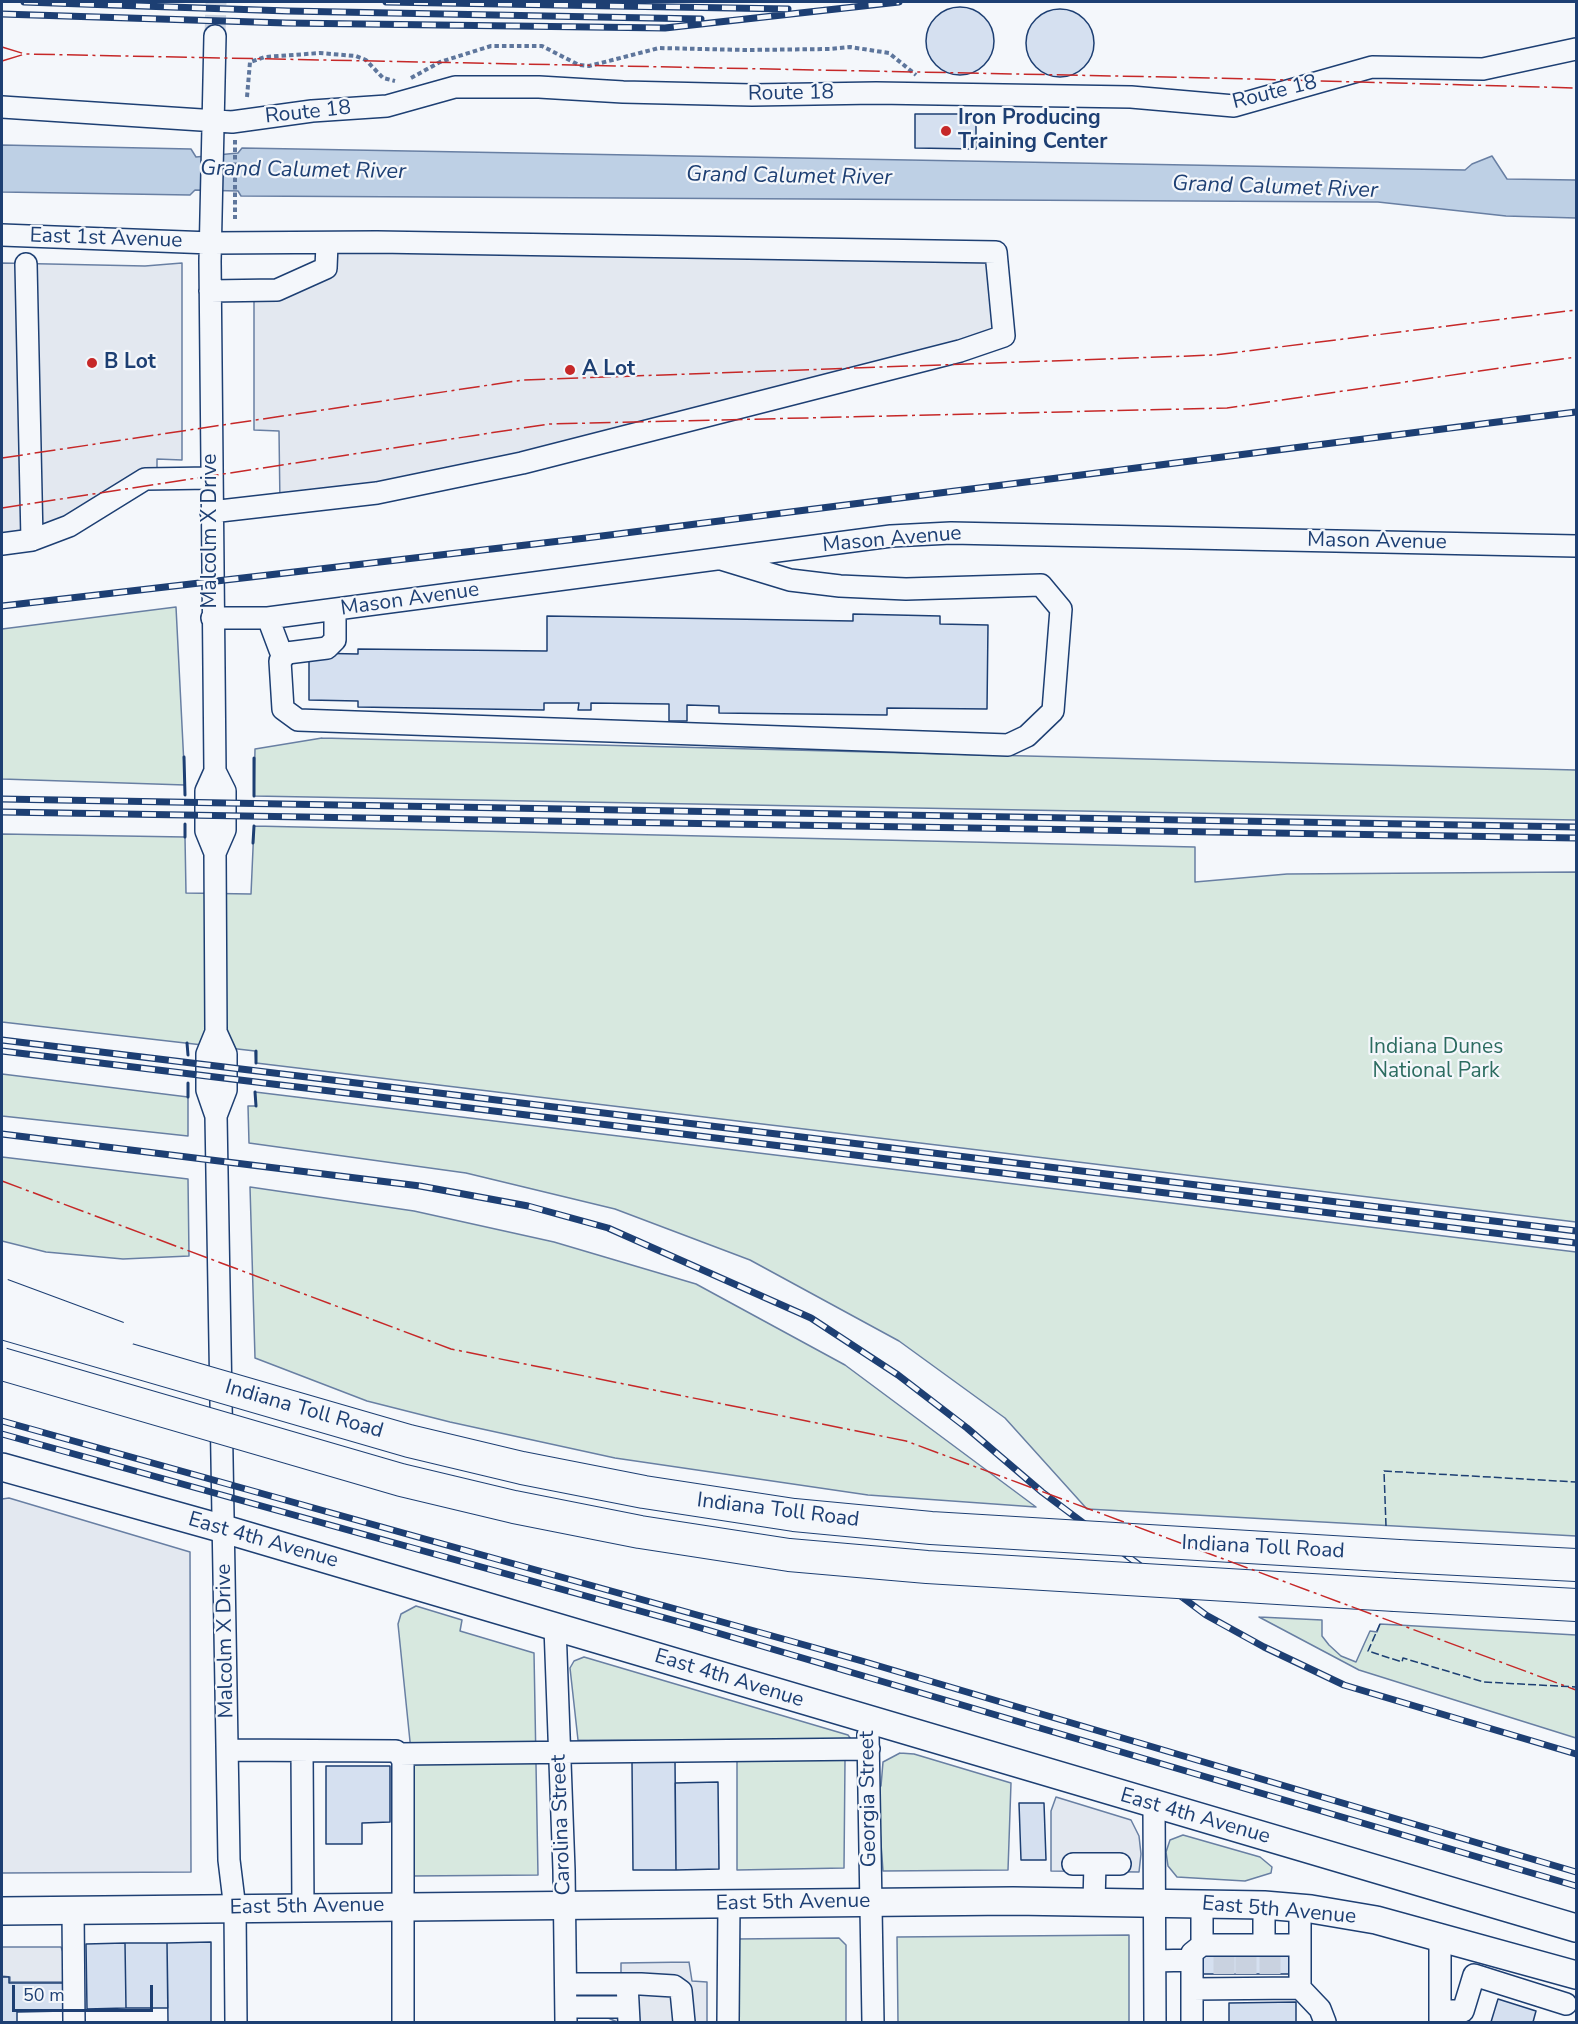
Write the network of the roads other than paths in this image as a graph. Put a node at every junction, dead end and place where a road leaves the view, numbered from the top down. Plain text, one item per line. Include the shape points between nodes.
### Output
1 (215, 36) tunnel mouth
2 (1576, 49) edge
3 (2, 107) edge
4 (213, 122) junction
5 (2, 235) edge
6 (211, 243) junction
7 (327, 244) junction
8 (26, 264) dead end
9 (210, 291) junction
10 (211, 478) junction
11 (211, 512) junction
12 (32, 540) junction
13 (2, 544) edge
14 (1576, 546) edge
15 (720, 559) junction
16 (334, 610) junction
17 (212, 618) junction
18 (268, 618) junction
19 (283, 658) junction
20 (2, 1295) edge
21 (2, 1323) edge
22 (2, 1364) edge
23 (2, 1387) edge
24 (263, 1399) junction
25 (265, 1442) junction
26 (2, 1467) edge
27 (224, 1529) junction
28 (1576, 1565) edge
29 (1576, 1605) edge
30 (555, 1627) junction
31 (868, 1720) junction
32 (869, 1749) junction
33 (228, 1750) junction
34 (302, 1750) junction
35 (559, 1752) junction
36 (399, 1754) junction
37 (1154, 1805) junction
38 (1072, 1864) dead end
39 (1095, 1864) junction
40 (1120, 1864) dead end
41 (870, 1902) junction
42 (1094, 1902) junction
43 (1155, 1903) junction
44 (565, 1904) junction
45 (729, 1904) junction
46 (1202, 1904) junction
47 (1263, 1905) junction
48 (402, 1906) junction
49 (303, 1908) junction
50 (1300, 1908) junction
51 (235, 1909) junction
52 (73, 1910) junction
53 (2, 1911) edge
54 (1576, 1928) edge
55 (1440, 1936) junction
56 (1300, 1945) junction
57 (1496, 1952) junction
58 (1197, 1953) junction
59 (1155, 1961) junction
60 (1259, 1963) junction
61 (1224, 1966) junction
62 (1546, 1966) junction
63 (1576, 1975) edge
64 (1488, 1980) junction
65 (566, 1984) junction
66 (627, 1984) junction
67 (1300, 1988) junction
68 (1192, 1989) junction
69 (1538, 1995) junction
70 (1566, 2004) dead end
71 (566, 2015) edge
72 (628, 2015) edge
73 (1440, 2017) edge
74 (74, 2022) edge
75 (236, 2022) edge
76 (403, 2022) edge
77 (684, 2022) edge
78 (728, 2022) edge
79 (873, 2022) edge
80 (1155, 2022) edge
81 (1192, 2022) edge
82 (1326, 2022) edge

1 - 4 street, Malcolm X Drive
2 - 4 street, Route 18 via 1483,69 1372,67 1234,106 1131,97 752,95 454,87 387,106
3 - 4 street, Route 18
4 - 6 street, Malcolm X Drive
5 - 6 street, East 1st Avenue
6 - 7 street, East 1st Avenue
6 - 9 street, Malcolm X Drive
7 - 9 street via 326,267 277,290
7 - 11 street, East 1st Avenue via 996,252 1004,336 960,351 522,463 382,492
8 - 12 street
9 - 10 street, Malcolm X Drive
10 - 11 street, Malcolm X Drive
10 - 12 street via 145,479 69,526
11 - 17 street, Malcolm X Drive
12 - 13 street
14 - 15 street, Mason Avenue via 951,533 891,536
15 - 16 street, Mason Avenue
15 - 19 street via 790,580 840,586 906,590 1041,585 1061,609 1053,711 1027,736 1008,745 298,720 283,709
16 - 18 street, Mason Avenue
16 - 19 street via 334,640 327,648 287,653
17 - 18 street, Mason Avenue
17 - 27 street, Malcolm X Drive via 215,771 225,790 225,830 215,853 216,1032 226,1054 226,1090 216,1116
18 - 19 street
20 - 24 highway, bridge via 96,1329
21 - 24 highway, Indiana Toll Road, bridge
22 - 25 highway, Indiana Toll Road, bridge
23 - 25 highway, bridge
24 - 28 highway, Indiana Toll Road, bridge via 522,1468 794,1515 931,1528
25 - 29 highway, Indiana Toll Road, bridge via 513,1507 789,1555 1058,1576
26 - 27 main road, East 4th Avenue
27 - 30 main road, East 4th Avenue
27 - 33 street, Malcolm X Drive
30 - 31 main road, East 4th Avenue
30 - 35 street, Carolina Street
31 - 32 street, Georgia Street
31 - 37 main road, East 4th Avenue
32 - 35 street
32 - 41 street, Georgia Street
33 - 34 street
33 - 51 street, Malcolm X Drive via 229,1860
34 - 36 street
34 - 49 street
35 - 36 street
35 - 44 street, Carolina Street
36 - 48 street via 403,1761
37 - 43 street
37 - 54 main road, East 4th Avenue
38 - 39 street
39 - 40 street
39 - 42 street
41 - 42 main road, East 5th Avenue
41 - 45 main road, East 5th Avenue
41 - 79 street, Georgia Street
42 - 43 main road, East 5th Avenue
43 - 46 main road, East 5th Avenue
43 - 59 street
44 - 45 main road, East 5th Avenue
44 - 48 main road, East 5th Avenue
44 - 65 street, Carolina Street
45 - 78 street
46 - 47 main road, East 5th Avenue
46 - 58 street
47 - 50 main road, East 5th Avenue
47 - 60 street
48 - 49 main road, East 5th Avenue
48 - 76 street
49 - 51 main road, East 5th Avenue
50 - 55 main road, East 5th Avenue via 1376,1920
50 - 56 street
51 - 52 main road, East 5th Avenue
51 - 75 street, Malcolm X Drive
52 - 53 main road, East 5th Avenue
52 - 74 street
55 - 57 main road, East 5th Avenue
55 - 73 street
56 - 60 street
56 - 67 street
57 - 62 main road, East 5th Avenue
57 - 64 street
58 - 59 street
58 - 61 street
58 - 68 street
59 - 80 street
60 - 61 street
60 - 61 street
60 - 67 street
61 - 68 street
62 - 63 main road, East 5th Avenue
62 - 69 street
64 - 69 street
64 - 73 street via 1474,1976 1463,2011
65 - 66 street
65 - 71 street, Carolina Street
66 - 72 street
66 - 77 street via 662,1984 681,1990
67 - 82 street via 1320,2009
68 - 81 street
69 - 70 street
71 - 72 street

